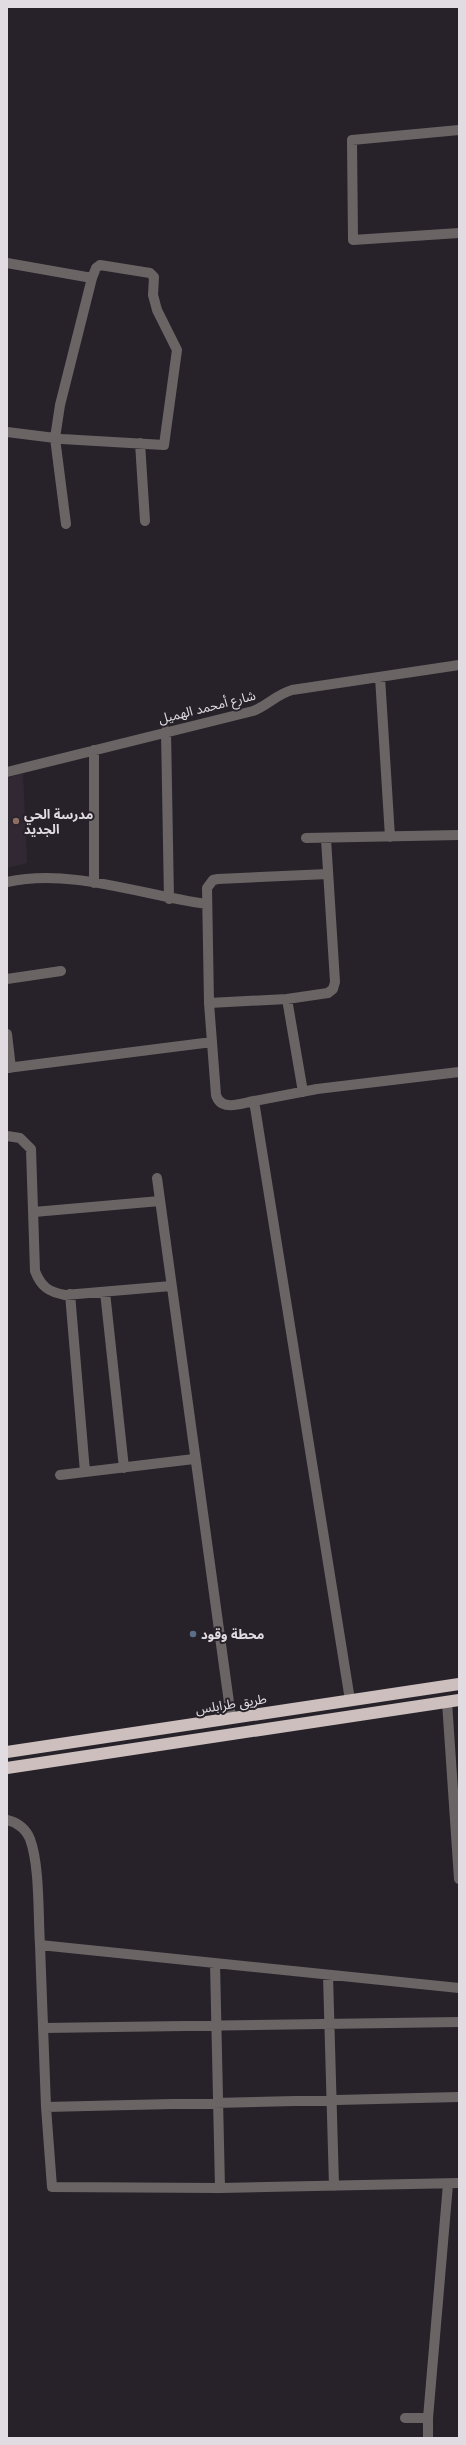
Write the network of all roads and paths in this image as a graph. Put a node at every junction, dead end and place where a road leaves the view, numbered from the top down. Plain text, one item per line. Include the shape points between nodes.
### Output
1 (459, 130) edge
2 (459, 233) edge
3 (7, 263) edge
4 (92, 278) junction
5 (7, 432) edge
6 (55, 438) junction
7 (140, 443) junction
8 (145, 521) dead end
9 (66, 524) dead end
10 (459, 665) edge
11 (380, 677) junction
12 (166, 731) junction
13 (94, 750) junction
14 (7, 772) edge
15 (459, 835) edge
16 (390, 837) junction
17 (306, 838) dead end
18 (326, 839) junction
19 (328, 874) junction
20 (7, 882) edge
21 (94, 883) junction
22 (169, 899) junction
23 (206, 904) junction
24 (62, 971) dead end
25 (7, 979) edge
26 (287, 999) junction
27 (209, 1003) junction
28 (7, 1034) edge
29 (212, 1042) junction
30 (9, 1068) edge
31 (459, 1072) edge
32 (303, 1092) junction
33 (254, 1100) junction
34 (7, 1136) edge
35 (157, 1178) dead end
36 (160, 1201) junction
37 (34, 1212) junction
38 (171, 1286) junction
39 (105, 1292) junction
40 (70, 1294) junction
41 (194, 1460) junction
42 (124, 1468) junction
43 (85, 1472) junction
44 (60, 1475) dead end
45 (459, 1684) edge
46 (350, 1700) junction
47 (459, 1700) edge
48 (447, 1702) junction
49 (231, 1717) junction
50 (7, 1752) edge
51 (7, 1768) edge
52 (7, 1820) edge
53 (459, 1879) edge
54 (40, 1945) junction
55 (215, 1963) junction
56 (328, 1975) junction
57 (459, 1988) edge
58 (459, 2022) edge
59 (330, 2024) junction
60 (217, 2025) junction
61 (43, 2028) junction
62 (459, 2098) edge
63 (332, 2100) junction
64 (218, 2103) junction
65 (46, 2107) junction
66 (459, 2183) edge
67 (448, 2184) junction
68 (334, 2186) junction
69 (220, 2188) junction
70 (405, 2418) dead end
71 (428, 2418) junction
72 (428, 2438) edge

1 - 2 street via 352,140 353,240
3 - 4 street
4 - 6 street via 60,405
4 - 7 street via 100,265 150,273 154,277 153,295 157,310 176,348 166,442 161,445
5 - 6 street
6 - 7 street
6 - 9 street
7 - 8 street
10 - 11 street, شارع أمحمد الهميل
11 - 12 street, شارع أمحمد الهميل via 283,692 253,711
11 - 16 street
12 - 13 street, شارع أمحمد الهميل
12 - 22 street
13 - 14 street, شارع أمحمد الهميل
13 - 21 street
15 - 16 street
16 - 18 street
17 - 18 street
18 - 19 street
19 - 23 street via 213,880 206,888
19 - 26 street via 335,985 328,993
20 - 21 street via 56,880
21 - 22 street
22 - 23 street
23 - 27 street
24 - 25 street
26 - 27 street
26 - 32 street
27 - 29 street
28 - 30 street
29 - 30 street
29 - 33 street via 217,1099 228,1106
31 - 32 street
32 - 33 street
33 - 46 street
34 - 37 street via 20,1138 31,1149
35 - 36 street
36 - 37 street
36 - 38 street
37 - 40 street via 35,1271 38,1280 44,1288 53,1293
38 - 39 street
38 - 41 street
39 - 40 street
39 - 42 street
40 - 43 street
41 - 42 street
41 - 49 street
42 - 43 street
43 - 44 street
45 - 46 highway, طريق طرابلس
46 - 49 highway, طريق طرابلس
47 - 48 highway
48 - 51 highway
48 - 53 street
49 - 50 highway, طريق طرابلس
52 - 54 street via 20,1826 31,1840 36,1870
54 - 55 street
54 - 61 street
55 - 56 street
55 - 60 street
56 - 57 street
56 - 59 street
58 - 59 street
59 - 60 street
59 - 63 street
60 - 61 street
60 - 64 street
61 - 65 street
62 - 63 street
63 - 64 street
63 - 68 street
64 - 65 street
64 - 69 street
65 - 69 street via 52,2188
66 - 67 street
67 - 68 street
67 - 71 street
68 - 69 street
70 - 71 street
71 - 72 street

